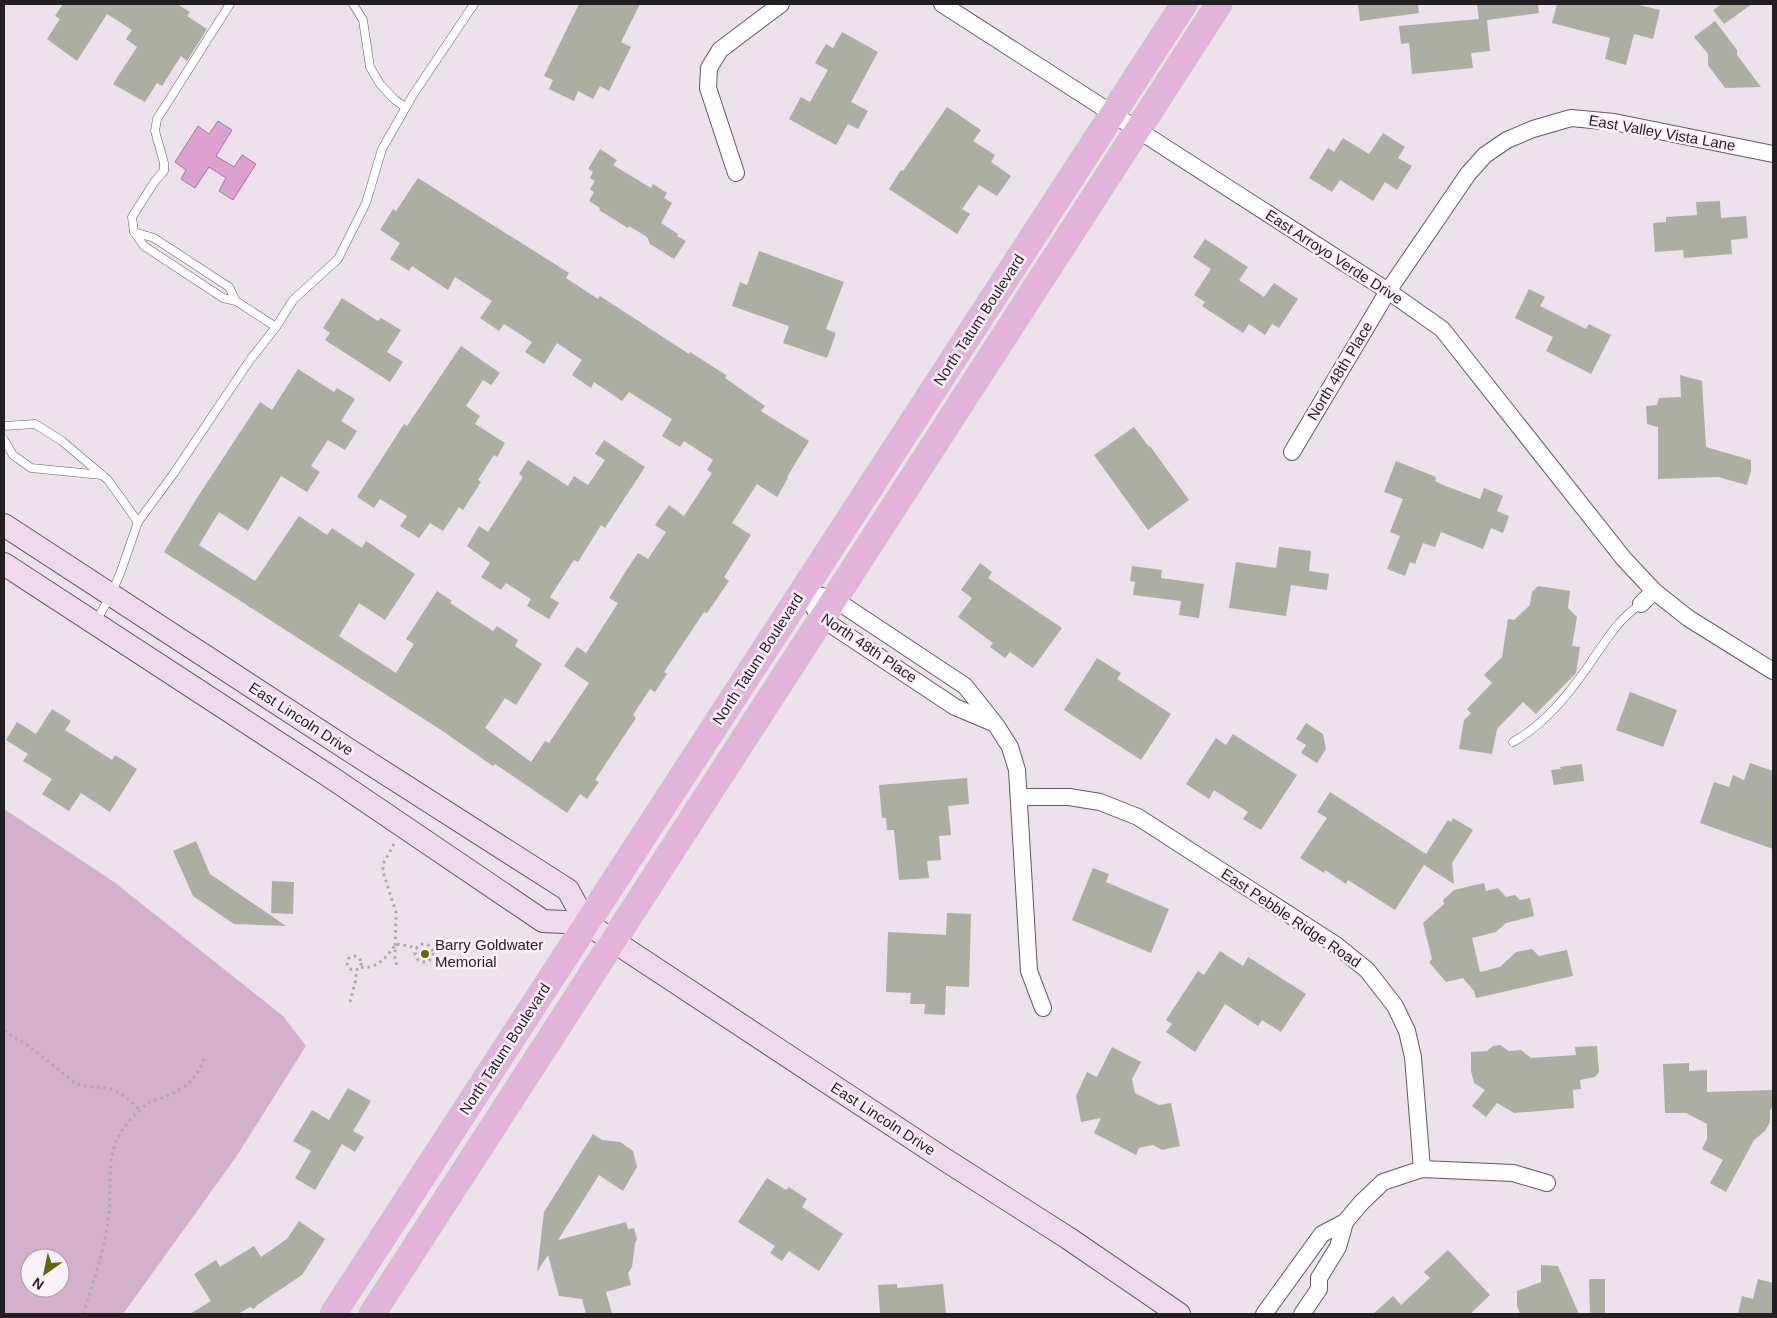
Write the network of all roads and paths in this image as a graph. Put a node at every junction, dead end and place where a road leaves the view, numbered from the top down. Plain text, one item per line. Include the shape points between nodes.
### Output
1 (230, 4) edge
2 (353, 4) edge
3 (474, 4) edge
4 (781, 4) edge
5 (942, 4) edge
6 (1184, 4) edge
7 (1219, 4) edge
8 (405, 107) junction
9 (1113, 114) junction
10 (1138, 130) junction
11 (1773, 154) edge
12 (736, 173) dead end
13 (134, 232) junction
14 (1388, 291) junction
15 (236, 301) junction
16 (276, 327) junction
17 (4, 426) edge
18 (4, 440) edge
19 (1292, 452) dead end
20 (102, 475) junction
21 (138, 522) junction
22 (4, 525) edge
23 (4, 564) edge
24 (802, 591) junction
25 (1654, 591) junction
26 (111, 595) junction
27 (1641, 604) joint
28 (827, 609) junction
29 (95, 623) junction
30 (1773, 671) edge
31 (996, 725) junction
32 (1513, 742) dead end
33 (1019, 797) junction
34 (405, 827) junction
35 (586, 923) junction
36 (612, 941) junction
37 (396, 944) junction
38 (417, 949) junction
39 (397, 966) dead end
40 (361, 967) junction
41 (356, 970) junction
42 (350, 1002) dead end
43 (1043, 1008) dead end
44 (4, 1031) edge
45 (205, 1055) dead end
46 (140, 1110) junction
47 (1422, 1169) junction
48 (1547, 1183) dead end
49 (1345, 1222) junction
50 (1300, 1264) junction
51 (1318, 1278) junction
52 (83, 1314) edge
53 (333, 1314) edge
54 (372, 1314) edge
55 (1180, 1314) edge
56 (1264, 1314) edge
57 (1302, 1314) edge

1 - 13 lane via 157,119 155,131 164,171 132,217
2 - 8 lane via 363,20 370,67 380,84
3 - 8 lane
4 - 12 street via 720,50 710,68 708,88
5 - 9 street, East Arroyo Verde Drive
6 - 9 main road, North Tatum Boulevard
7 - 10 main road, North Tatum Boulevard
8 - 16 lane via 382,149 366,203 338,259 293,300
9 - 10 street, East Arroyo Verde Drive
9 - 24 main road, North Tatum Boulevard
10 - 14 street, East Arroyo Verde Drive
10 - 28 main road, North Tatum Boulevard
11 - 14 street, East Valley Vista Lane via 1614,122 1571,118 1533,129 1507,140 1485,155 1468,174
13 - 15 lane via 144,246 223,298
13 - 15 lane via 154,238 229,287
14 - 19 street, North 48th Place
14 - 25 street, East Arroyo Verde Drive via 1442,329 1624,559
15 - 16 lane
16 - 21 lane
17 - 20 lane via 35,424 62,441
18 - 20 lane via 14,455 31,468
20 - 21 lane
21 - 26 lane
22 - 26 main road, East Lincoln Drive
23 - 29 main road
24 - 28 street, North 48th Place
24 - 35 main road, North Tatum Boulevard
25 - 27 street
25 - 30 street, East Arroyo Verde Drive via 1688,618
26 - 29 lane
26 - 35 main road, East Lincoln Drive via 568,890
27 - 32 lane via 1618,622 1554,710
28 - 31 street, North 48th Place via 955,707
28 - 31 street, North 48th Place via 965,686
28 - 36 main road, North Tatum Boulevard
29 - 34 main road
31 - 33 street, North 48th Place via 1010,747 1018,770
33 - 43 street, North 48th Place via 1029,971
33 - 47 street, East Pebble Ridge Road via 1069,797 1100,802 1138,817 1336,945 1367,970 1395,1006 1407,1031 1413,1057
34 - 35 main road via 543,921
34 - 37 path via 384,864 385,880 396,912
35 - 36 main road, East Lincoln Drive
35 - 53 main road, North Tatum Boulevard
36 - 54 main road, North Tatum Boulevard
36 - 55 main road, East Lincoln Drive
37 - 38 path
37 - 39 path
37 - 40 path via 377,965
38 - 38 path via 420,961 428,962 432,958 433,952 428,945
40 - 41 path
40 - 41 path via 360,958 352,956 347,964
41 - 42 path
44 - 46 path via 29,1046 75,1083 120,1093
45 - 46 path via 201,1068 179,1091
46 - 52 path via 120,1133 111,1152 109,1219
47 - 48 street via 1513,1173
47 - 49 street via 1383,1182
49 - 50 street via 1322,1234
49 - 51 street via 1338,1247
50 - 51 street
50 - 56 street
51 - 57 street via 1319,1289

